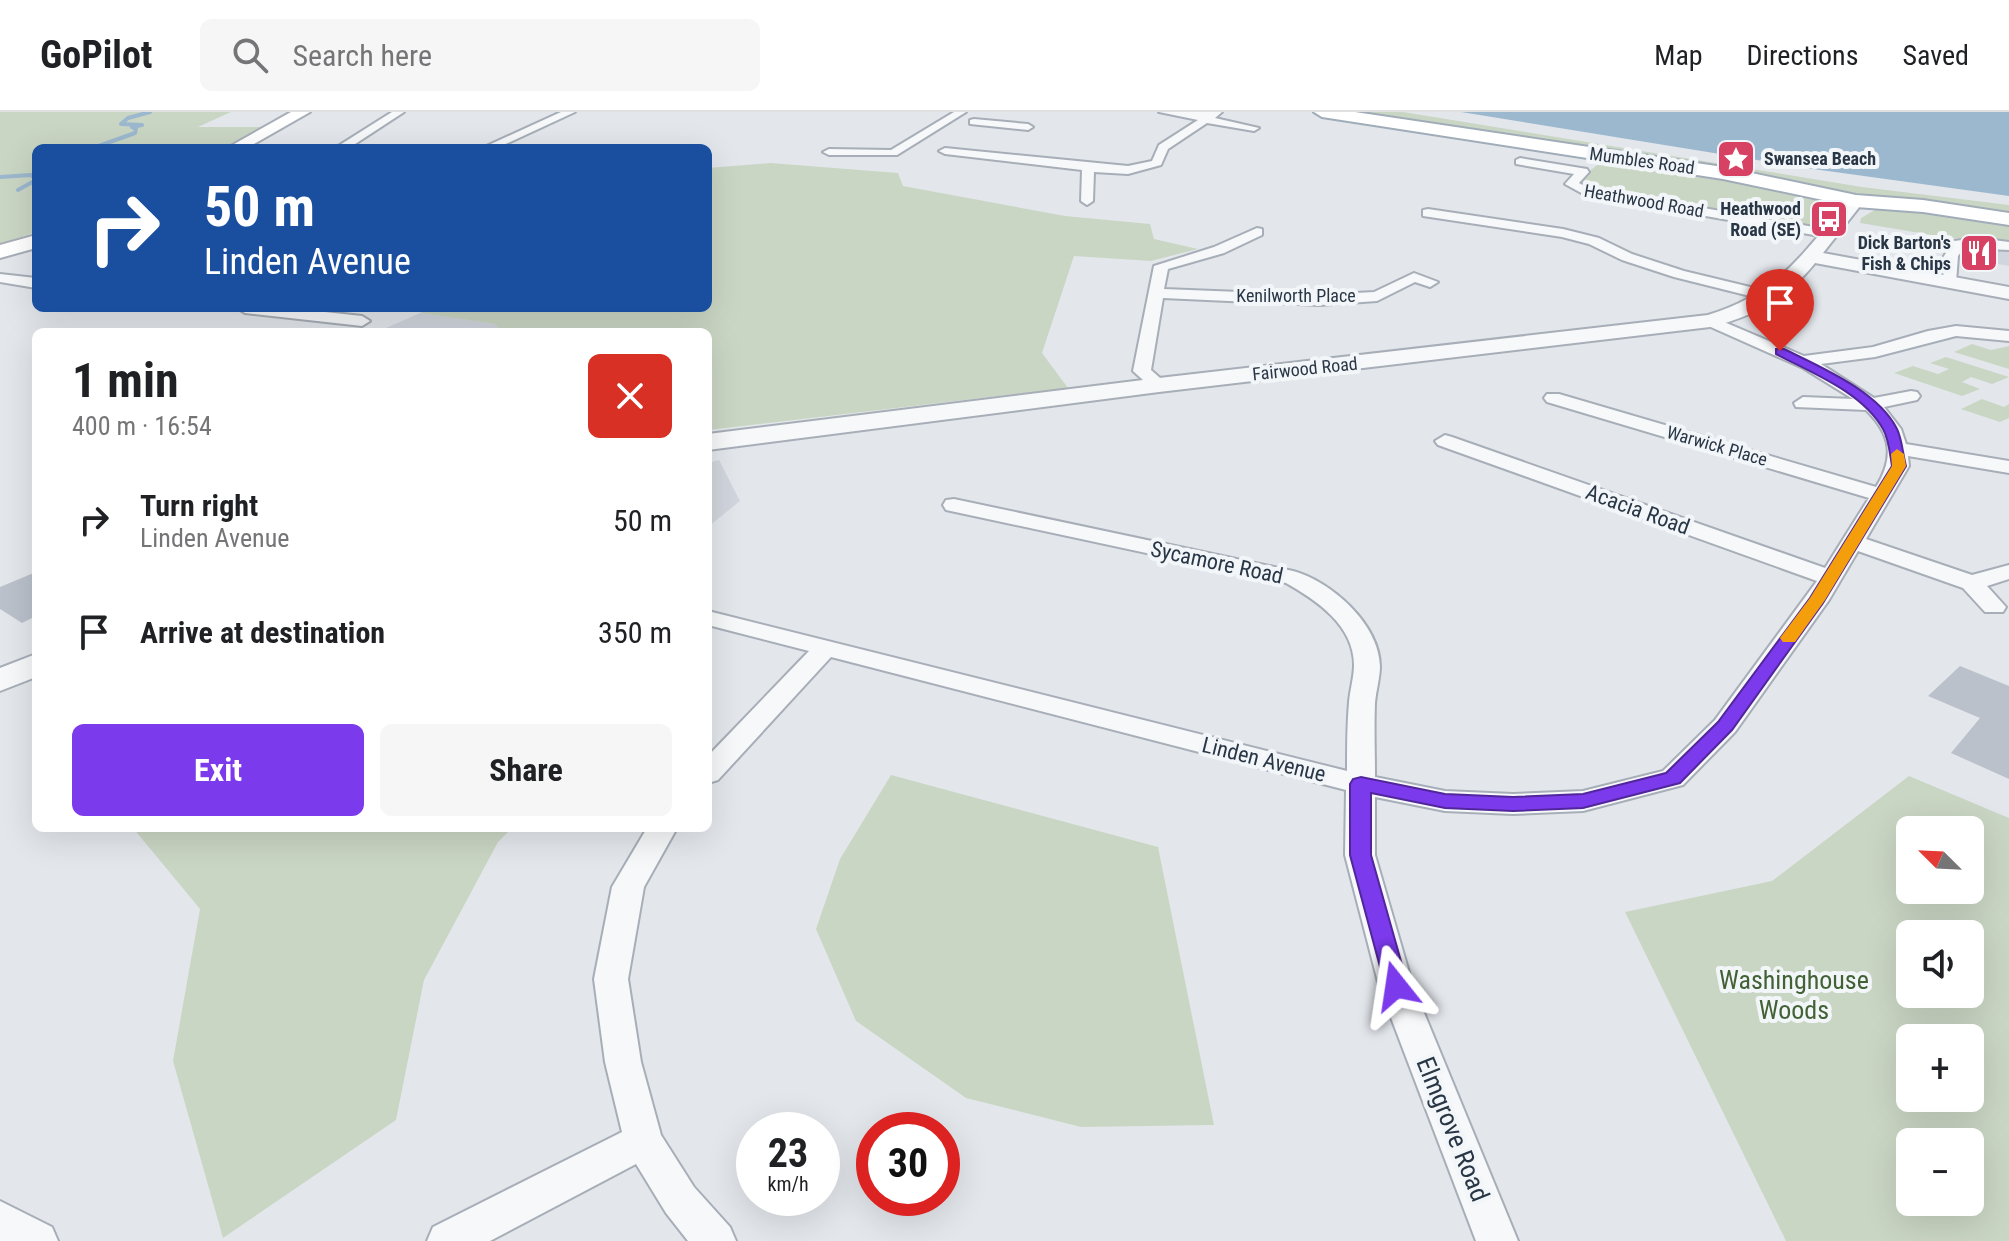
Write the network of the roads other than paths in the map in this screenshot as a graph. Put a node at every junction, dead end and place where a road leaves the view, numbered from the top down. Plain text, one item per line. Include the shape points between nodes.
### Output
1 (302, 112) edge
2 (399, 112) edge
3 (570, 112) edge
4 (961, 112) edge
5 (1025, 112) edge
6 (1164, 112) edge
7 (1322, 112) edge
8 (1210, 116) edge
9 (974, 122) dead end
10 (1008, 125) junction
11 (1028, 127) dead end
12 (1254, 128) dead end
13 (242, 144) edge
14 (347, 144) edge
15 (497, 144) edge
16 (945, 151) dead end
17 (829, 152) dead end
18 (994, 157) junction
19 (1520, 162) dead end
20 (1088, 168) junction
21 (974, 169) dead end
22 (1087, 201) dead end
23 (1856, 201) junction
24 (1428, 213) dead end
25 (2009, 219) edge
26 (1257, 232) dead end
27 (1831, 234) junction
28 (32, 242) edge
29 (2009, 246) edge
30 (0, 252) edge
31 (1809, 256) junction
32 (0, 278) edge
33 (32, 282) edge
34 (1430, 282) dead end
35 (1948, 282) junction
36 (1155, 293) junction
37 (2009, 293) edge
38 (1770, 296) junction
39 (281, 312) edge
40 (362, 321) dead end
41 (1710, 321) junction
42 (2009, 336) edge
43 (1803, 361) junction
44 (1159, 385) junction
45 (1911, 396) dead end
46 (1553, 398) dead end
47 (1803, 403) dead end
48 (1869, 405) junction
49 (712, 441) edge
50 (1445, 441) dead end
51 (1897, 448) junction
52 (2009, 467) edge
53 (1882, 495) junction
54 (954, 505) dead end
55 (1854, 542) junction
56 (2009, 572) edge
57 (1830, 578) junction
58 (1971, 583) junction
59 (1994, 607) dead end
60 (712, 619) edge
61 (826, 648) junction
62 (32, 666) edge
63 (0, 681) edge
64 (712, 769) edge
65 (1361, 784) junction
66 (660, 832) edge
67 (643, 1141) junction
68 (0, 1221) edge
69 (37, 1241) edge
70 (448, 1241) edge
71 (715, 1241) edge
72 (1497, 1241) edge

1 - 13 main road
2 - 14 street
3 - 15 street
4 - 17 street via 893,153
5 - 10 street
6 - 8 street
7 - 23 main road, Mumbles Road via 1723,173
8 - 12 street
8 - 20 street via 1163,147 1152,166
9 - 10 street
10 - 11 street
16 - 18 street
18 - 20 street
18 - 21 street
19 - 27 street, Heathwood Road via 1585,171 1572,181 1574,187
20 - 22 street
23 - 25 main road, Mumbles Road
23 - 27 street, Fairwood Road
24 - 38 street via 1563,233 1679,274
26 - 36 street via 1219,250 1161,266
27 - 31 street, Fairwood Road
28 - 30 main road
29 - 35 street via 1959,244 1951,256
31 - 35 street
31 - 38 street, Fairwood Road
32 - 33 street
34 - 36 street, Kenilworth Place via 1414,277 1377,296 1319,300
35 - 37 street
36 - 44 street via 1142,371
38 - 41 street, Fairwood Road via 1747,310
39 - 40 street
41 - 43 street
41 - 44 street, Fairwood Road
42 - 43 street via 1956,331 1875,352
43 - 48 street
44 - 49 street, Fairwood Road
45 - 48 street
46 - 53 street, Warwick Place
47 - 48 street
48 - 51 street via 1891,429
50 - 57 street, Acacia Road
51 - 52 street
51 - 53 street, Linden Avenue via 1899,466
53 - 55 street, Linden Avenue
54 - 65 street, Sycamore Road via 1273,573 1326,596 1352,625 1367,665
55 - 57 street, Linden Avenue
55 - 58 street
56 - 58 street
57 - 65 street, Linden Avenue via 1725,726 1673,778 1583,801 1513,804 1445,801
58 - 59 street
60 - 61 street, Linden Avenue
61 - 64 street
61 - 65 street, Linden Avenue
62 - 63 street
65 - 72 street, Elmgrove Road via 1360,855 1396,986
66 - 67 street via 628,887 611,979 623,1062
67 - 70 street
67 - 71 street via 680,1200
68 - 69 street

